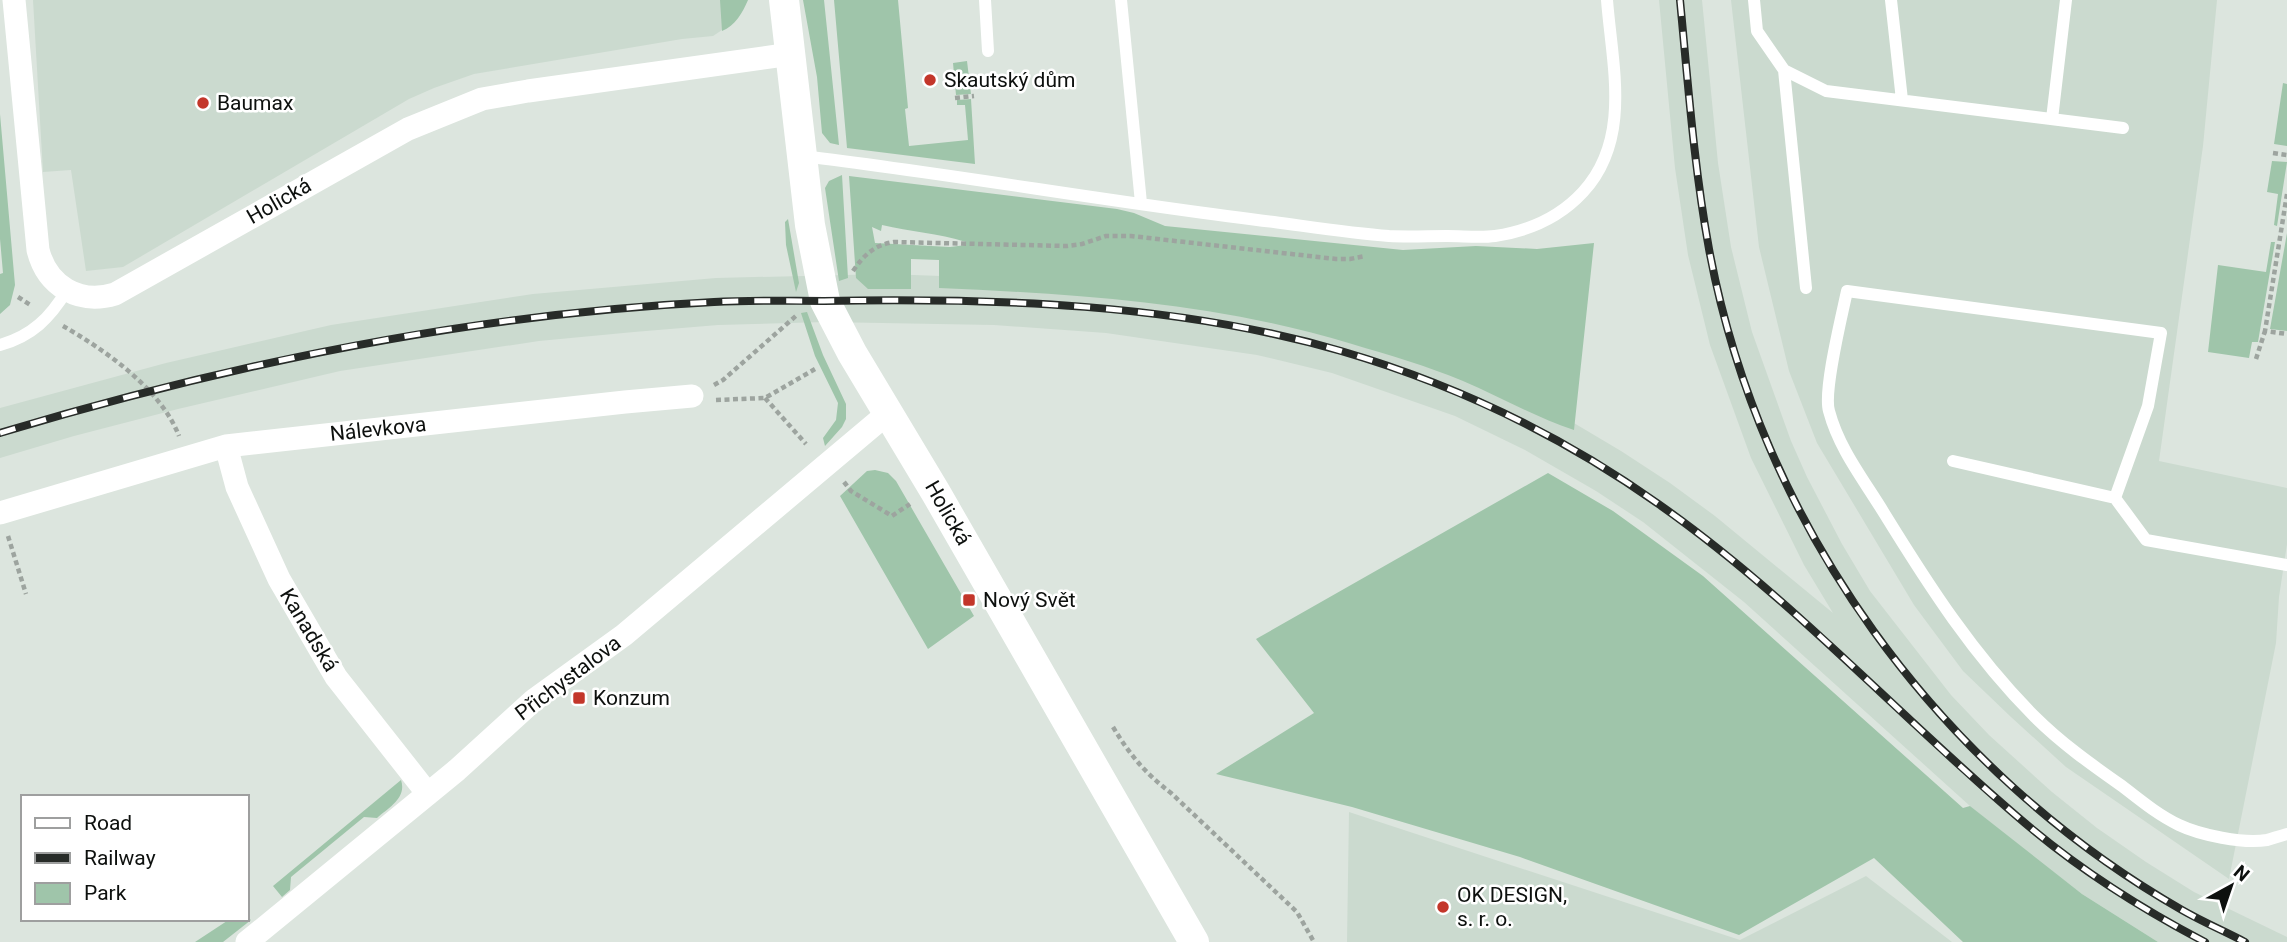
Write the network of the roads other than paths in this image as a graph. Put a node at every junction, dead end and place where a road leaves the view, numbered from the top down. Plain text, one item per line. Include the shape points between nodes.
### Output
1 (14, 0) edge
2 (784, 0) edge
3 (985, 0) edge
4 (1121, 0) edge
5 (1607, 0) edge
6 (1754, 0) edge
7 (1891, 0) edge
8 (2066, 0) edge
9 (988, 51) dead end
10 (791, 54) junction
11 (1784, 70) junction
12 (1902, 100) junction
13 (2052, 119) junction
14 (2123, 128) dead end
15 (803, 156) junction
16 (1141, 203) junction
17 (1806, 288) dead end
18 (67, 290) junction
19 (0, 345) edge
20 (692, 396) road end
21 (888, 413) junction
22 (226, 446) junction
23 (1953, 461) dead end
24 (2115, 498) junction
25 (2, 519) edge
26 (2287, 565) edge
27 (428, 794) junction
28 (2287, 834) edge
29 (247, 942) edge
30 (1194, 942) edge

1 - 18 street via 38,250 43,268
2 - 10 street, Holická
3 - 9 lane
4 - 16 lane
5 - 16 lane via 1616,105 1611,144 1583,192 1535,226 1493,236 1381,235
6 - 11 lane via 1757,31
7 - 12 lane
8 - 13 lane
10 - 15 street, Holická
10 - 18 street, Holická via 482,99 380,144 115,294 91,298
11 - 12 lane via 1826,91
11 - 17 lane
12 - 13 lane
13 - 14 lane
15 - 16 lane
15 - 21 street, Holická via 825,301
18 - 19 lane via 48,317 29,333
20 - 22 street, Nálevkova
21 - 27 street, Přichystalova via 624,635 534,701
21 - 30 street, Holická
22 - 25 street, Nálevkova
22 - 27 street, Kanadská via 237,487 285,590 336,677
23 - 24 lane
24 - 26 lane via 2146,540
24 - 28 lane via 2148,406 2161,333 1847,291 1828,408 1844,449 1918,568 1993,673 2066,744 2180,825 2252,841
27 - 29 street, Přichystalova

